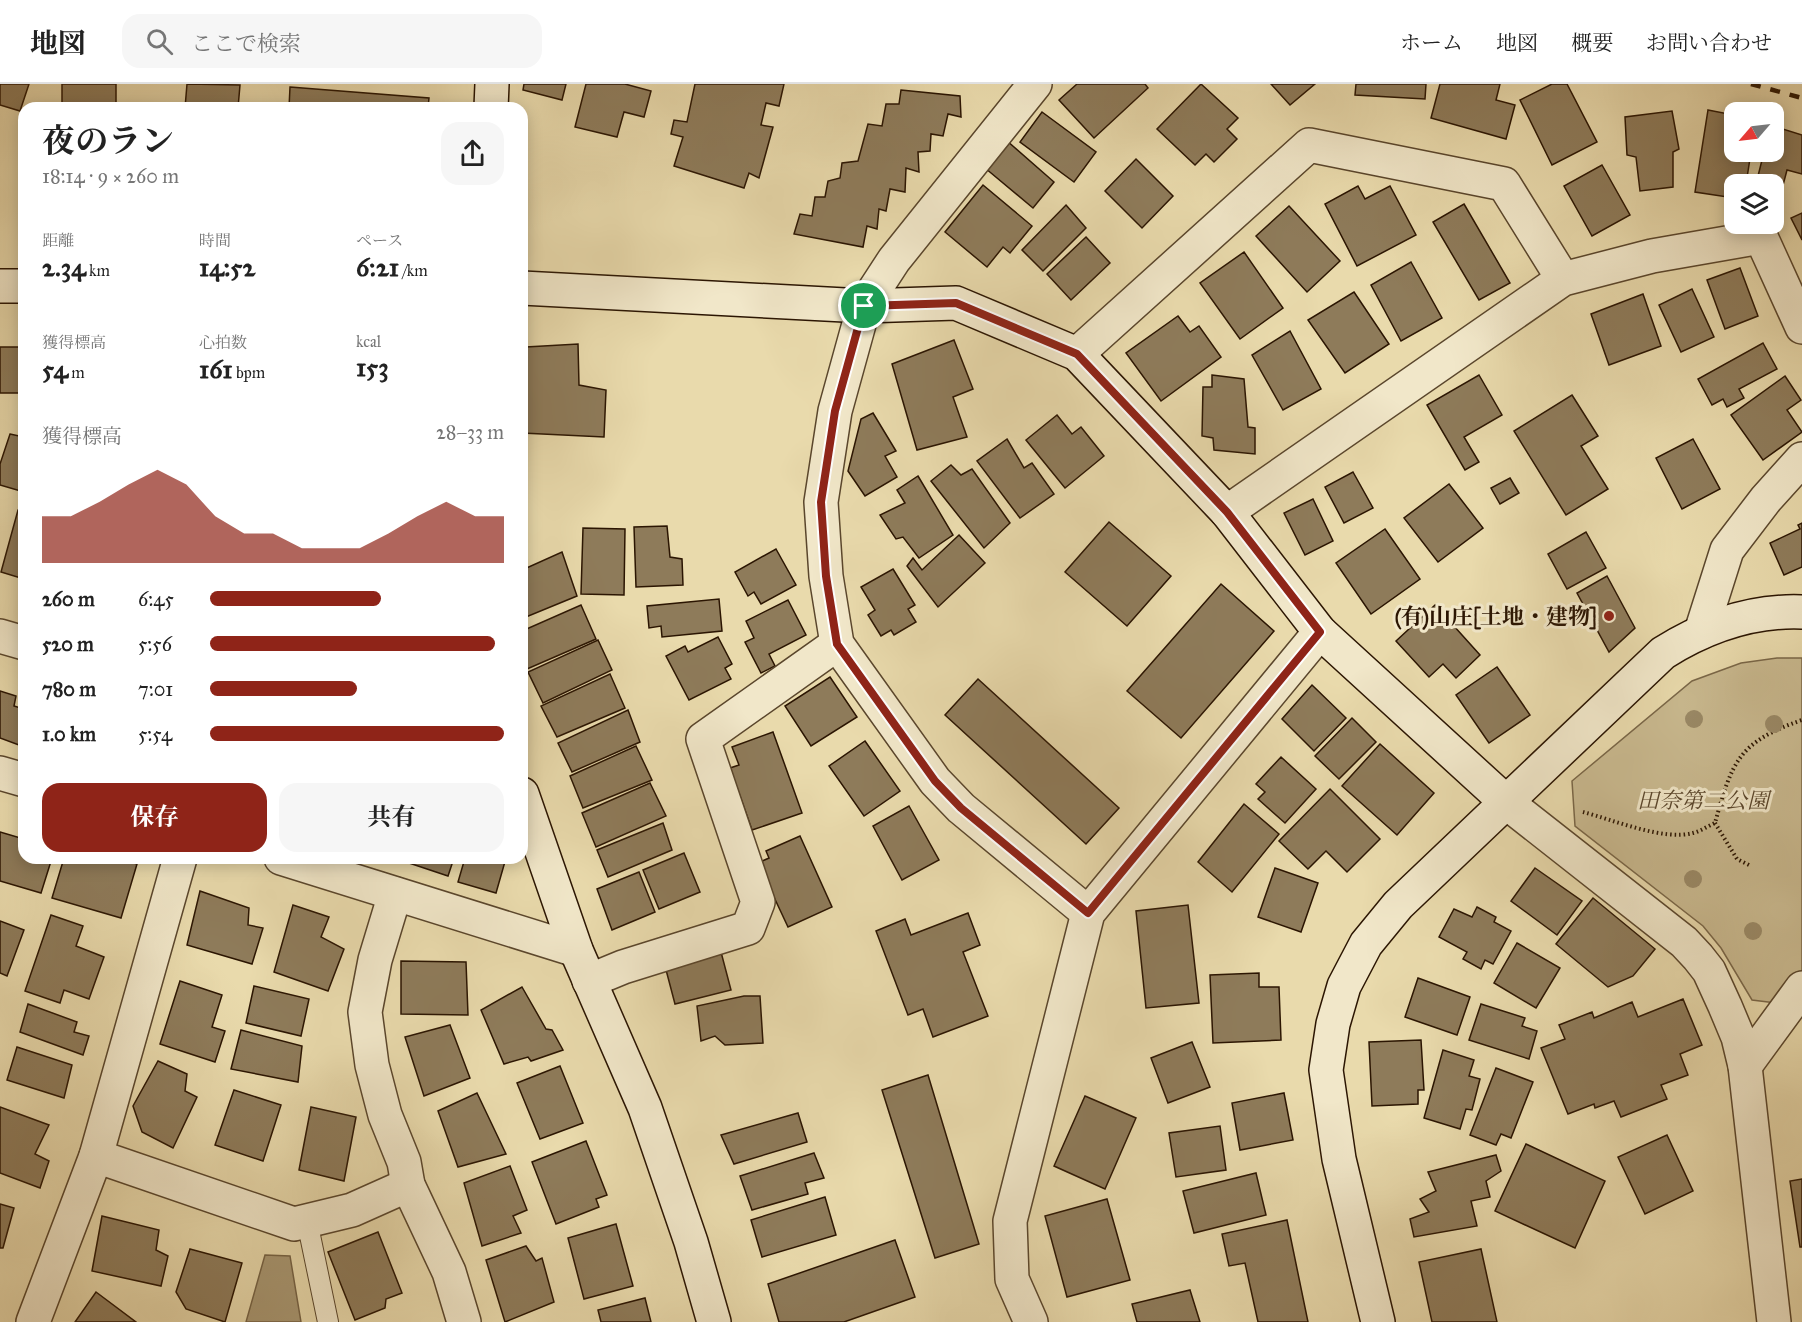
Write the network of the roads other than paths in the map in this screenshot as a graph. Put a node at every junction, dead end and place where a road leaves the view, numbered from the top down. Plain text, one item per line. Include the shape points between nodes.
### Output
1 (492, 84) edge
2 (1035, 84) edge
3 (491, 102) edge
4 (1563, 279) junction
5 (0, 286) edge
6 (18, 286) edge
7 (528, 288) edge
8 (864, 306) junction
9 (1802, 327) edge
10 (1077, 354) junction
11 (1802, 459) edge
12 (1227, 512) junction
13 (1802, 612) edge
14 (1320, 632) junction
15 (1701, 632) junction
16 (0, 636) edge
17 (18, 641) edge
18 (837, 644) junction
19 (0, 773) edge
20 (18, 778) edge
21 (1506, 802) junction
22 (528, 811) edge
23 (178, 864) edge
24 (299, 864) edge
25 (394, 894) junction
26 (1088, 913) junction
27 (576, 950) junction
28 (589, 981) junction
29 (1802, 988) edge
30 (1745, 1066) junction
31 (96, 1156) junction
32 (408, 1185) junction
33 (307, 1221) junction
34 (33, 1322) edge
35 (328, 1322) edge
36 (464, 1322) edge
37 (714, 1322) edge
38 (1032, 1322) edge
39 (1378, 1322) edge
40 (1774, 1322) edge

1 - 3 street
2 - 8 street via 894,260
4 - 9 street via 1652,256 1761,237
4 - 10 street via 1504,184 1309,145
4 - 12 street
5 - 6 street
7 - 8 street
8 - 10 street via 956,303
8 - 18 street via 835,411 821,502 826,576
10 - 12 street
11 - 15 street via 1727,550
12 - 14 street
13 - 15 street via 1742,616
14 - 21 street
14 - 26 street
15 - 21 street via 1650,664
16 - 17 street
18 - 26 street via 935,781 961,808
18 - 28 street via 703,740 758,902 748,928
19 - 20 street
21 - 30 street via 1698,957 1709,970 1738,1037
21 - 39 street via 1398,905 1366,944 1344,986 1333,1024 1326,1070 1339,1159
22 - 27 street
23 - 31 street
24 - 25 street
25 - 27 street
25 - 32 street via 365,1012 372,1065
26 - 38 street via 1010,1221 1011,1279
27 - 28 street
28 - 37 street via 645,1108
29 - 30 street
30 - 40 street
31 - 33 street via 294,1224
31 - 34 street
32 - 33 street via 352,1210
32 - 36 street via 449,1272
33 - 35 lane

